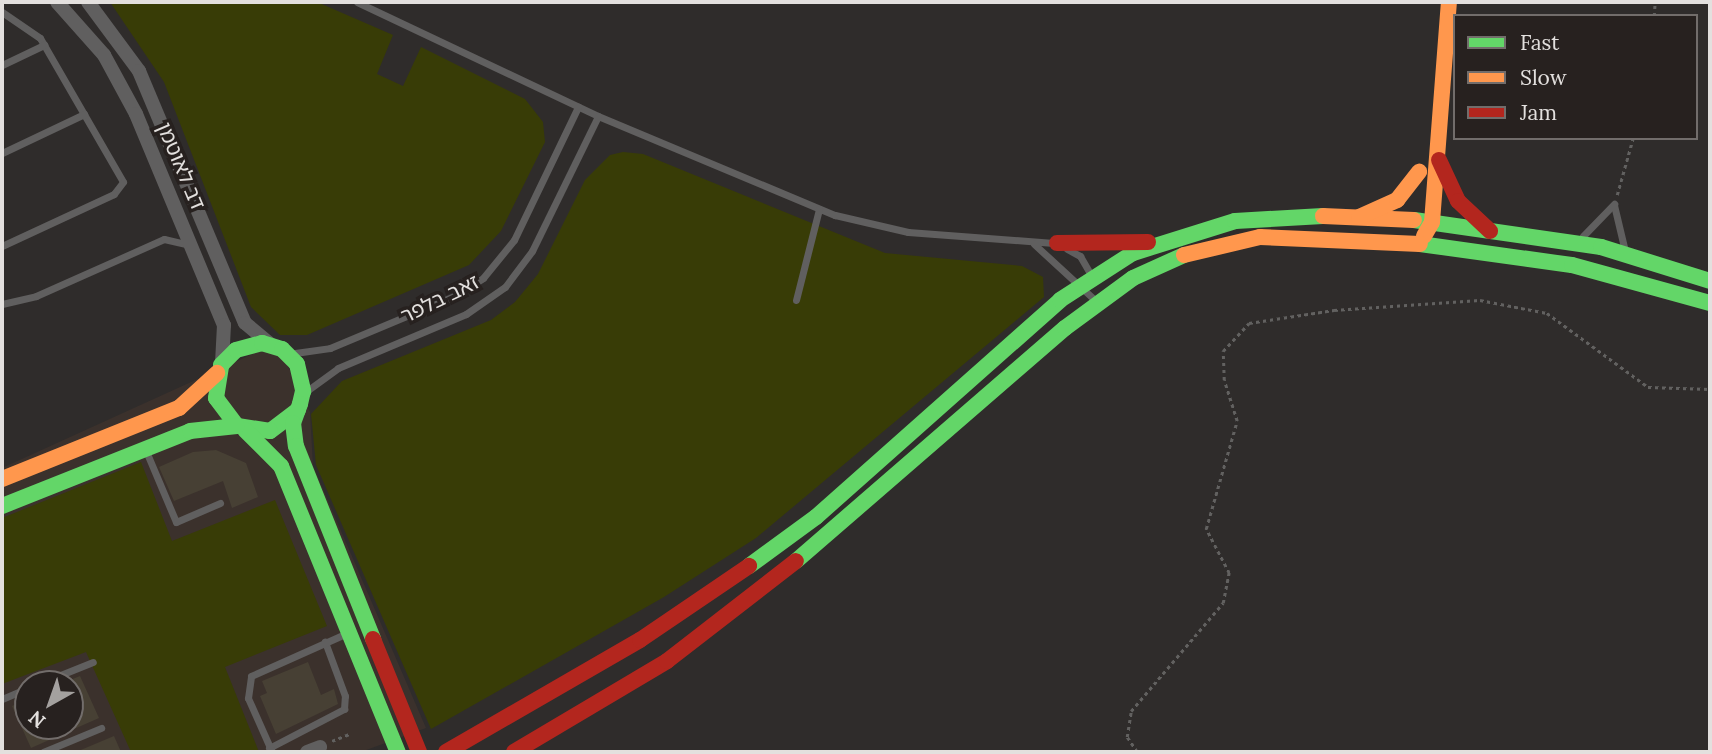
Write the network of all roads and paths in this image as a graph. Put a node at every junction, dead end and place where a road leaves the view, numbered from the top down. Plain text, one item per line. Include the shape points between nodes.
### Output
1 (57, 2) edge
2 (89, 2) edge
3 (357, 2) edge
4 (1442, 2) edge
5 (1449, 2) edge
6 (2, 12) edge
7 (44, 45) junction
8 (2, 65) edge
9 (578, 107) junction
10 (84, 114) junction
11 (598, 116) junction
12 (1632, 140) edge
13 (2, 153) edge
14 (1438, 157) junction
15 (1419, 172) junction
16 (1614, 204) junction
17 (820, 209) junction
18 (1359, 217) junction
19 (1414, 220) junction
20 (1432, 222) junction
21 (1490, 230) junction
22 (1157, 242) junction
23 (1034, 243) junction
24 (1057, 243) junction
25 (1575, 243) junction
26 (1420, 244) junction
27 (2, 246) edge
28 (191, 246) junction
29 (1627, 255) junction
30 (1710, 281) edge
31 (1086, 282) junction
32 (796, 300) dead end
33 (1098, 302) junction
34 (1710, 303) edge
35 (2, 304) edge
36 (279, 348) junction
37 (220, 368) junction
38 (1710, 389) edge
39 (299, 407) junction
40 (240, 427) junction
41 (145, 449) junction
42 (2, 479) edge
43 (220, 503) dead end
44 (2, 506) edge
45 (349, 632) junction
46 (325, 642) junction
47 (93, 662) dead end
48 (73, 670) edge
49 (101, 728) dead end
50 (410, 729) junction
51 (349, 734) dead end
52 (391, 735) junction
53 (454, 748) edge
54 (271, 750) edge
55 (313, 750) edge
56 (43, 752) edge
57 (390, 752) edge
58 (398, 752) edge
59 (419, 752) edge
60 (514, 752) edge
61 (1137, 752) edge

1 - 28 street, דב לאוטמן via 85,31 121,83
2 - 36 street, דב לאוטמן via 144,81 245,323
3 - 9 lane
4 - 15 main road
5 - 14 main road
6 - 7 lane
7 - 8 lane
7 - 10 lane
9 - 11 lane
9 - 36 lane, זאב בלפר via 514,240 483,278 457,295 325,350 300,354
10 - 13 lane
10 - 27 lane via 123,182 114,194
11 - 17 lane
11 - 39 lane, זאב בלפר via 532,251 505,287 466,314 327,374
12 - 16 path
14 - 20 main road
14 - 21 main road via 1458,201
15 - 18 main road via 1397,200
15 - 19 main road
16 - 25 lane
16 - 29 lane
17 - 23 lane via 908,232
17 - 32 lane
18 - 19 main road
18 - 22 main road via 1235,220
19 - 20 main road
19 - 26 main road
20 - 21 main road
20 - 26 main road
21 - 25 main road
22 - 24 main road
22 - 31 main road
23 - 24 lane
23 - 31 lane
24 - 31 lane via 1080,256
25 - 29 main road
26 - 33 main road via 1314,235 1221,242 1172,258
26 - 34 main road via 1573,265
28 - 35 lane via 164,239 36,296
28 - 37 street, דב לאוטמן via 225,330
29 - 30 main road
31 - 33 lane
31 - 33 lane
31 - 53 main road via 816,517 640,640
33 - 60 main road via 750,600 667,660
36 - 37 main road via 242,347
36 - 39 main road via 300,371
37 - 40 main road via 218,405
37 - 42 main road via 179,408
38 - 61 path via 1648,387 1547,313 1480,300 1334,310 1249,323 1223,351 1224,380 1237,421 1206,529 1229,573 1223,603 1131,710 1127,737
39 - 40 main road via 270,431
39 - 50 main road via 293,428 299,456
40 - 41 main road via 204,427
40 - 45 main road via 279,462
41 - 43 lane via 176,523
41 - 44 main road
45 - 46 lane
45 - 52 main road
46 - 54 lane via 345,696 344,709
46 - 54 lane via 256,671 248,681 248,698
47 - 48 lane
49 - 56 lane
50 - 53 main road via 437,745
50 - 59 main road
51 - 55 path
52 - 57 main road
52 - 58 main road

